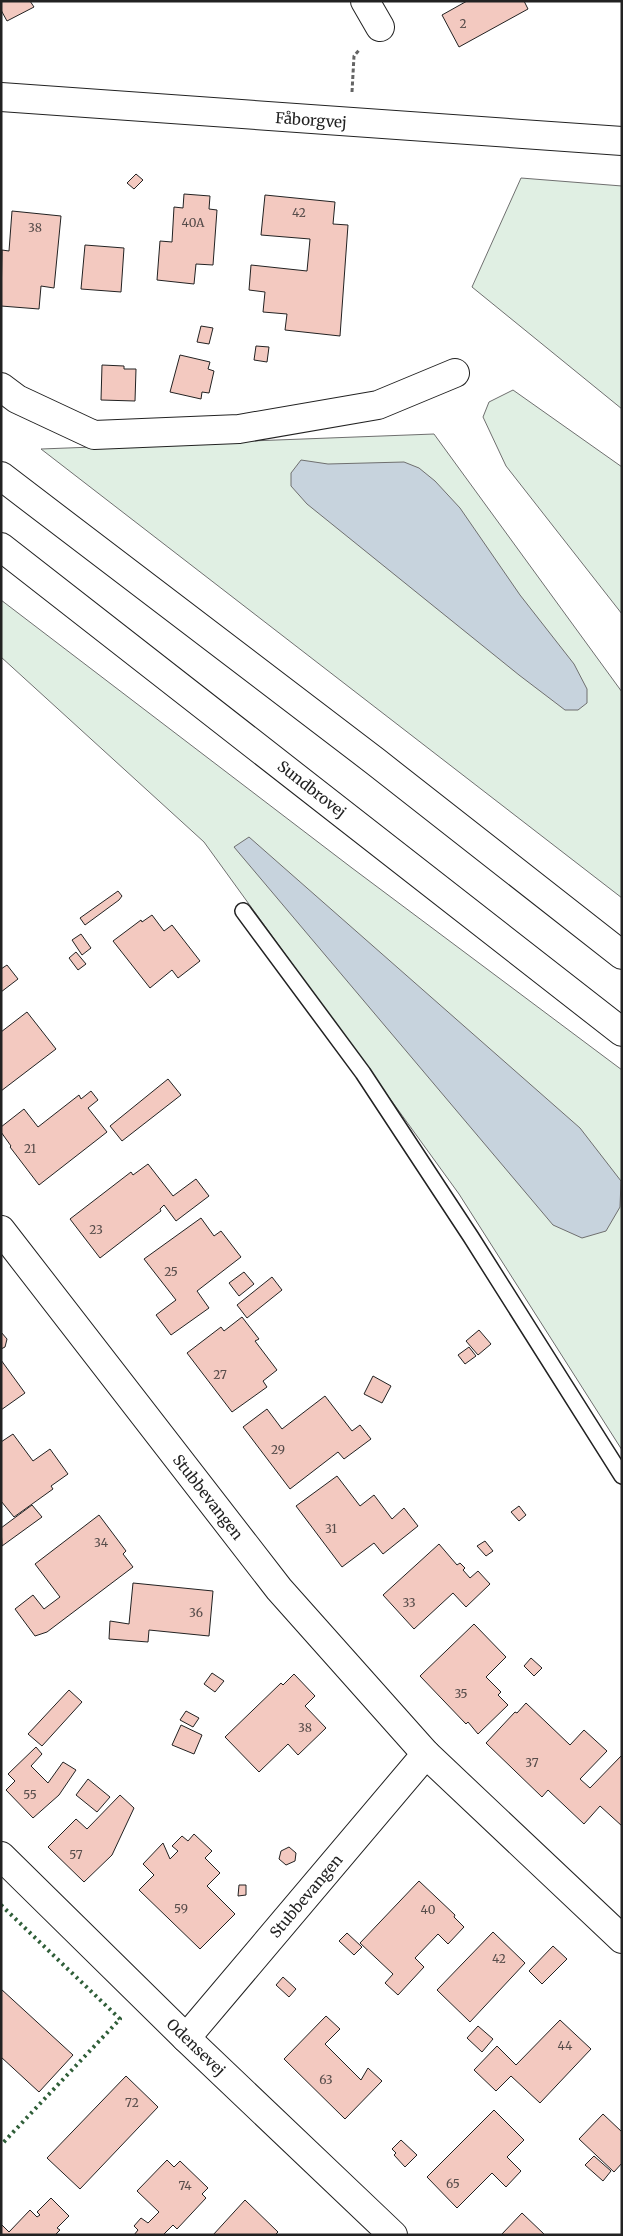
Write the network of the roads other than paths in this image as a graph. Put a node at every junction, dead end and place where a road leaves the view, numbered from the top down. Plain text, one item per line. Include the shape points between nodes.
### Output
1 (365, 1) edge
2 (380, 28) road end
3 (1, 97) edge
4 (622, 141) edge
5 (455, 373) dead end
6 (1, 387) edge
7 (1, 476) edge
8 (1, 546) edge
9 (376, 762) junction
10 (242, 911) dead end
11 (622, 933) edge
12 (622, 955) edge
13 (622, 1032) edge
14 (1, 1230) edge
15 (622, 1476) edge
16 (426, 1754) junction
17 (1, 1856) edge
18 (622, 1939) edge
19 (186, 2038) junction
20 (393, 2235) edge

1 - 2 street
3 - 4 street, Fåborgvej
5 - 6 street via 378,405 239,429 94,435 17,399
7 - 9 street
8 - 13 street, Sundbrovej
9 - 11 street
9 - 12 street
10 - 15 lane via 363,1073
14 - 16 street, Stubbevangen via 279,1588
16 - 18 street, Stubbevangen
16 - 19 street, Stubbevangen
17 - 19 street, Odensevej
19 - 20 street, Odensevej

